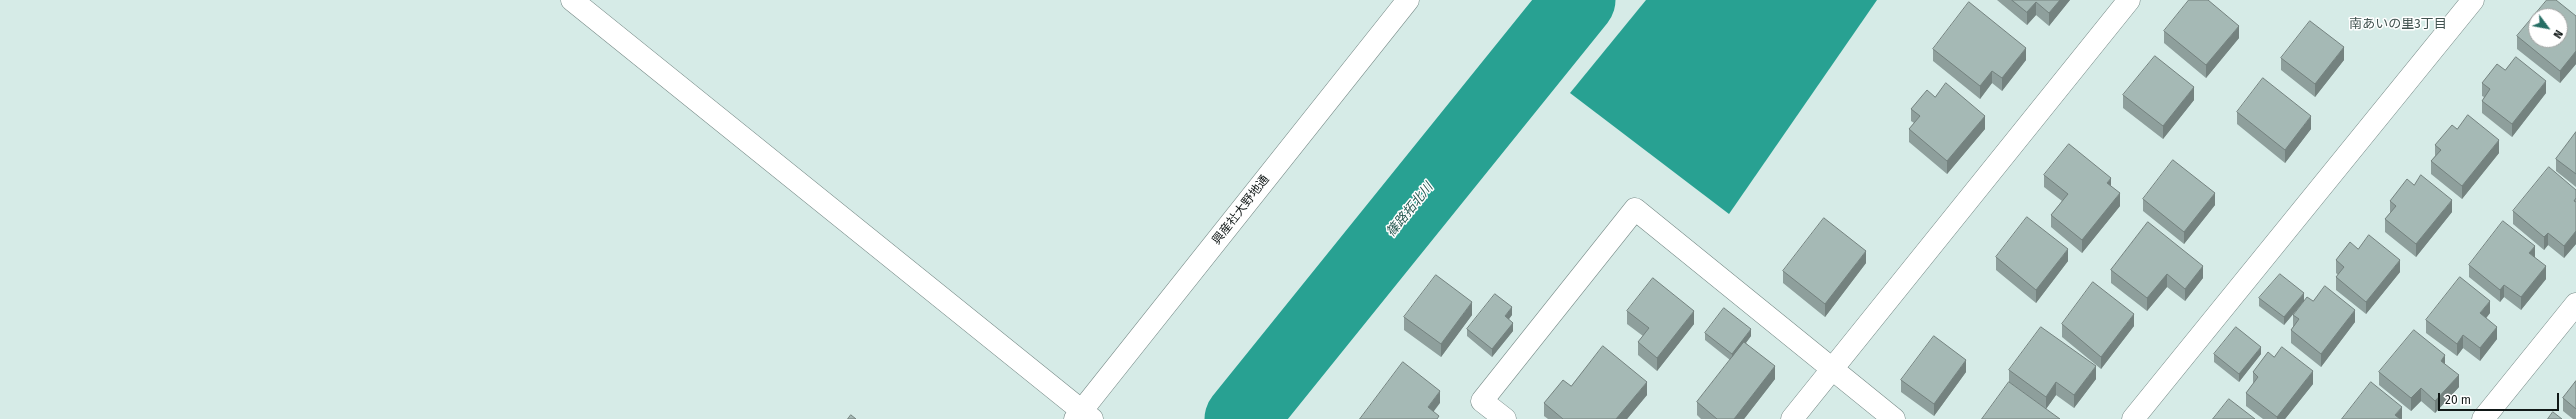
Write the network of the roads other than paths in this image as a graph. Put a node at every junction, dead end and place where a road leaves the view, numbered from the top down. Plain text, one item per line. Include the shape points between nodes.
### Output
1 (572, 0) edge
2 (1408, 0) edge
3 (2129, 0) edge
4 (2473, 0) edge
5 (2576, 304) edge
6 (1832, 370) junction
7 (1083, 416) edge
8 (1505, 419) edge
9 (1792, 419) edge
10 (1894, 419) edge
11 (2133, 419) edge
12 (2482, 419) edge

1 - 7 street
2 - 7 street, 興産社大野地通
3 - 6 street
4 - 11 street
5 - 12 street
6 - 8 street via 1635,209 1482,401
6 - 9 street
6 - 10 street

